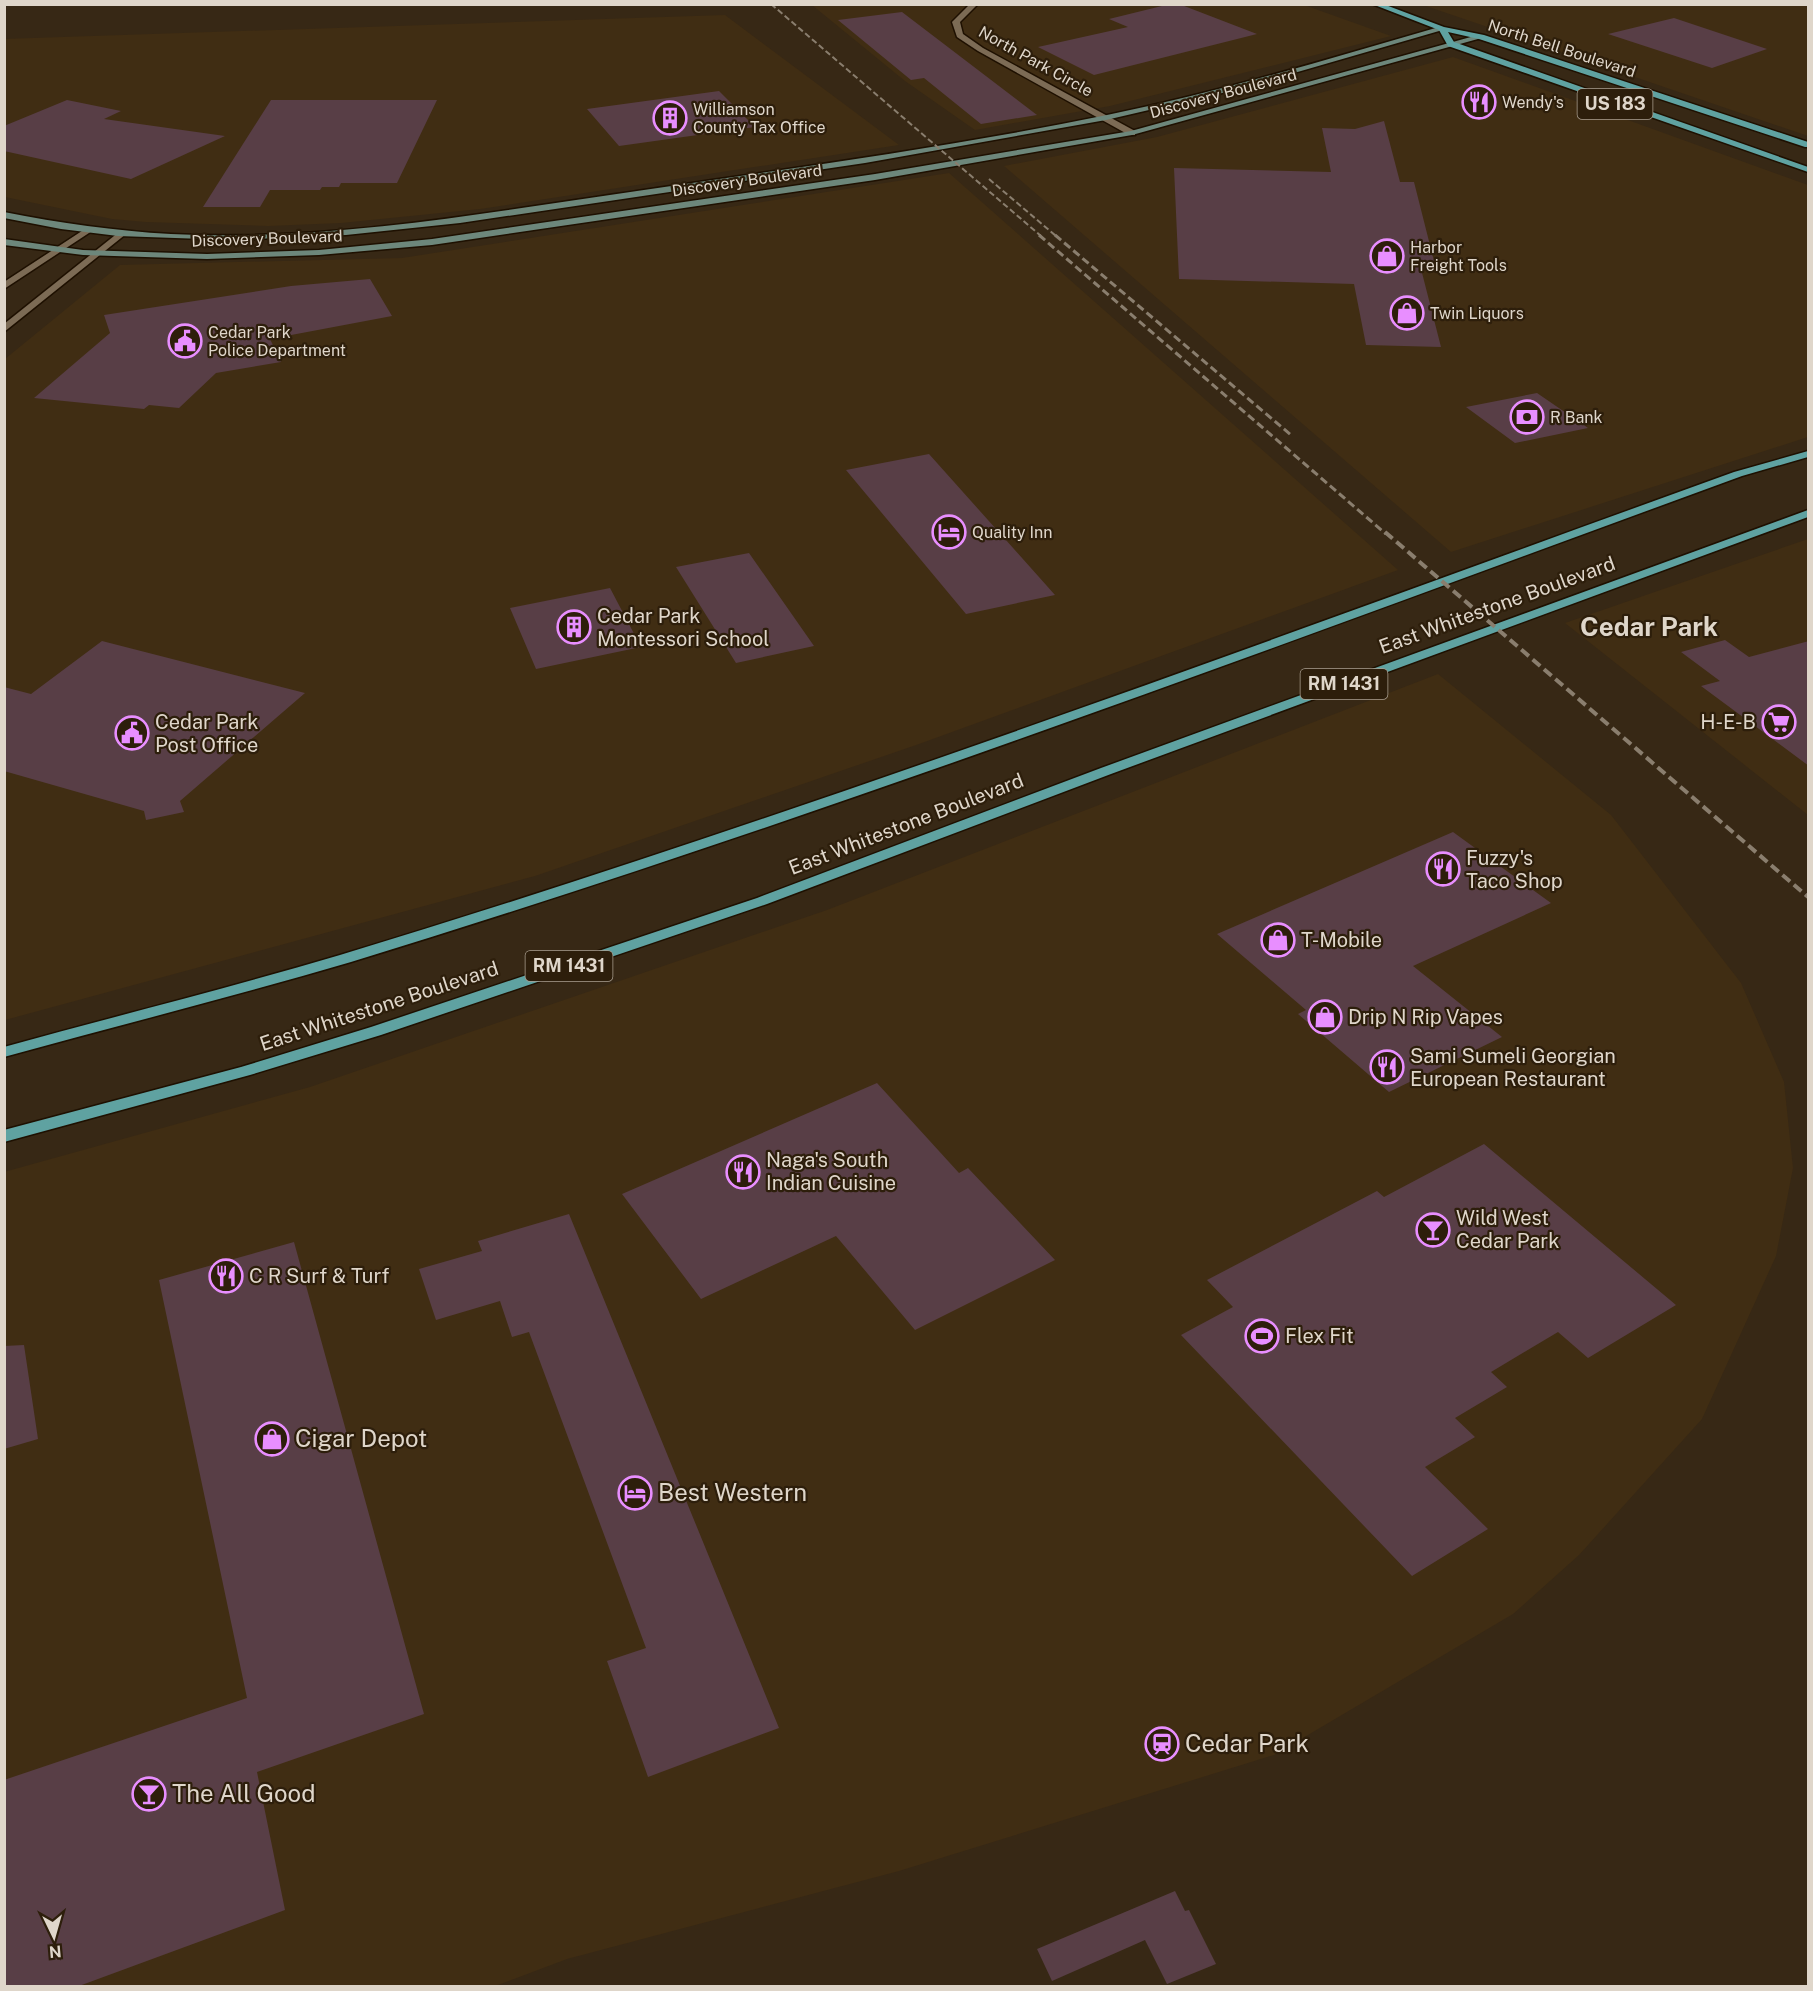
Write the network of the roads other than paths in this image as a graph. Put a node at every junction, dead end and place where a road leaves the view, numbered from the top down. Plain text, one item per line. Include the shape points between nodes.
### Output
1 (975, 4) edge
2 (1375, 4) edge
3 (1442, 29) junction
4 (1481, 37) junction
5 (1451, 45) junction
6 (1109, 117) junction
7 (1132, 134) junction
8 (1809, 146) edge
9 (1809, 170) edge
10 (4, 215) edge
11 (88, 231) junction
12 (122, 234) junction
13 (4, 242) edge
14 (58, 250) junction
15 (98, 253) junction
16 (4, 286) edge
17 (4, 329) edge
18 (1809, 454) edge
19 (1809, 513) edge
20 (4, 1052) edge
21 (4, 1136) edge

1 - 6 street, North Park Circle via 956,22 960,35 1017,71
2 - 3 main road, North Bell Boulevard / US 183
3 - 4 main road, North Bell Boulevard / US 183
3 - 5 main road
3 - 6 street, Discovery Boulevard
4 - 5 street, Discovery Boulevard
4 - 8 main road, North Bell Boulevard / US 183
5 - 7 street, Discovery Boulevard
5 - 9 main road, North Bell Boulevard / US 183
6 - 7 street, North Park Circle
6 - 12 street, Discovery Boulevard via 949,146 383,230 245,238
7 - 15 street, Discovery Boulevard via 876,177 374,249 230,257
10 - 11 street, Discovery Boulevard
11 - 12 street, Discovery Boulevard
11 - 14 street
12 - 15 street
13 - 14 street, Discovery Boulevard
14 - 15 street, Discovery Boulevard
14 - 16 street
15 - 17 street
18 - 20 main road, East Whitestone Boulevard via 1738,474 979,750 689,849 343,959
19 - 21 main road, East Whitestone Boulevard / RM 1431 via 762,901 376,1031

